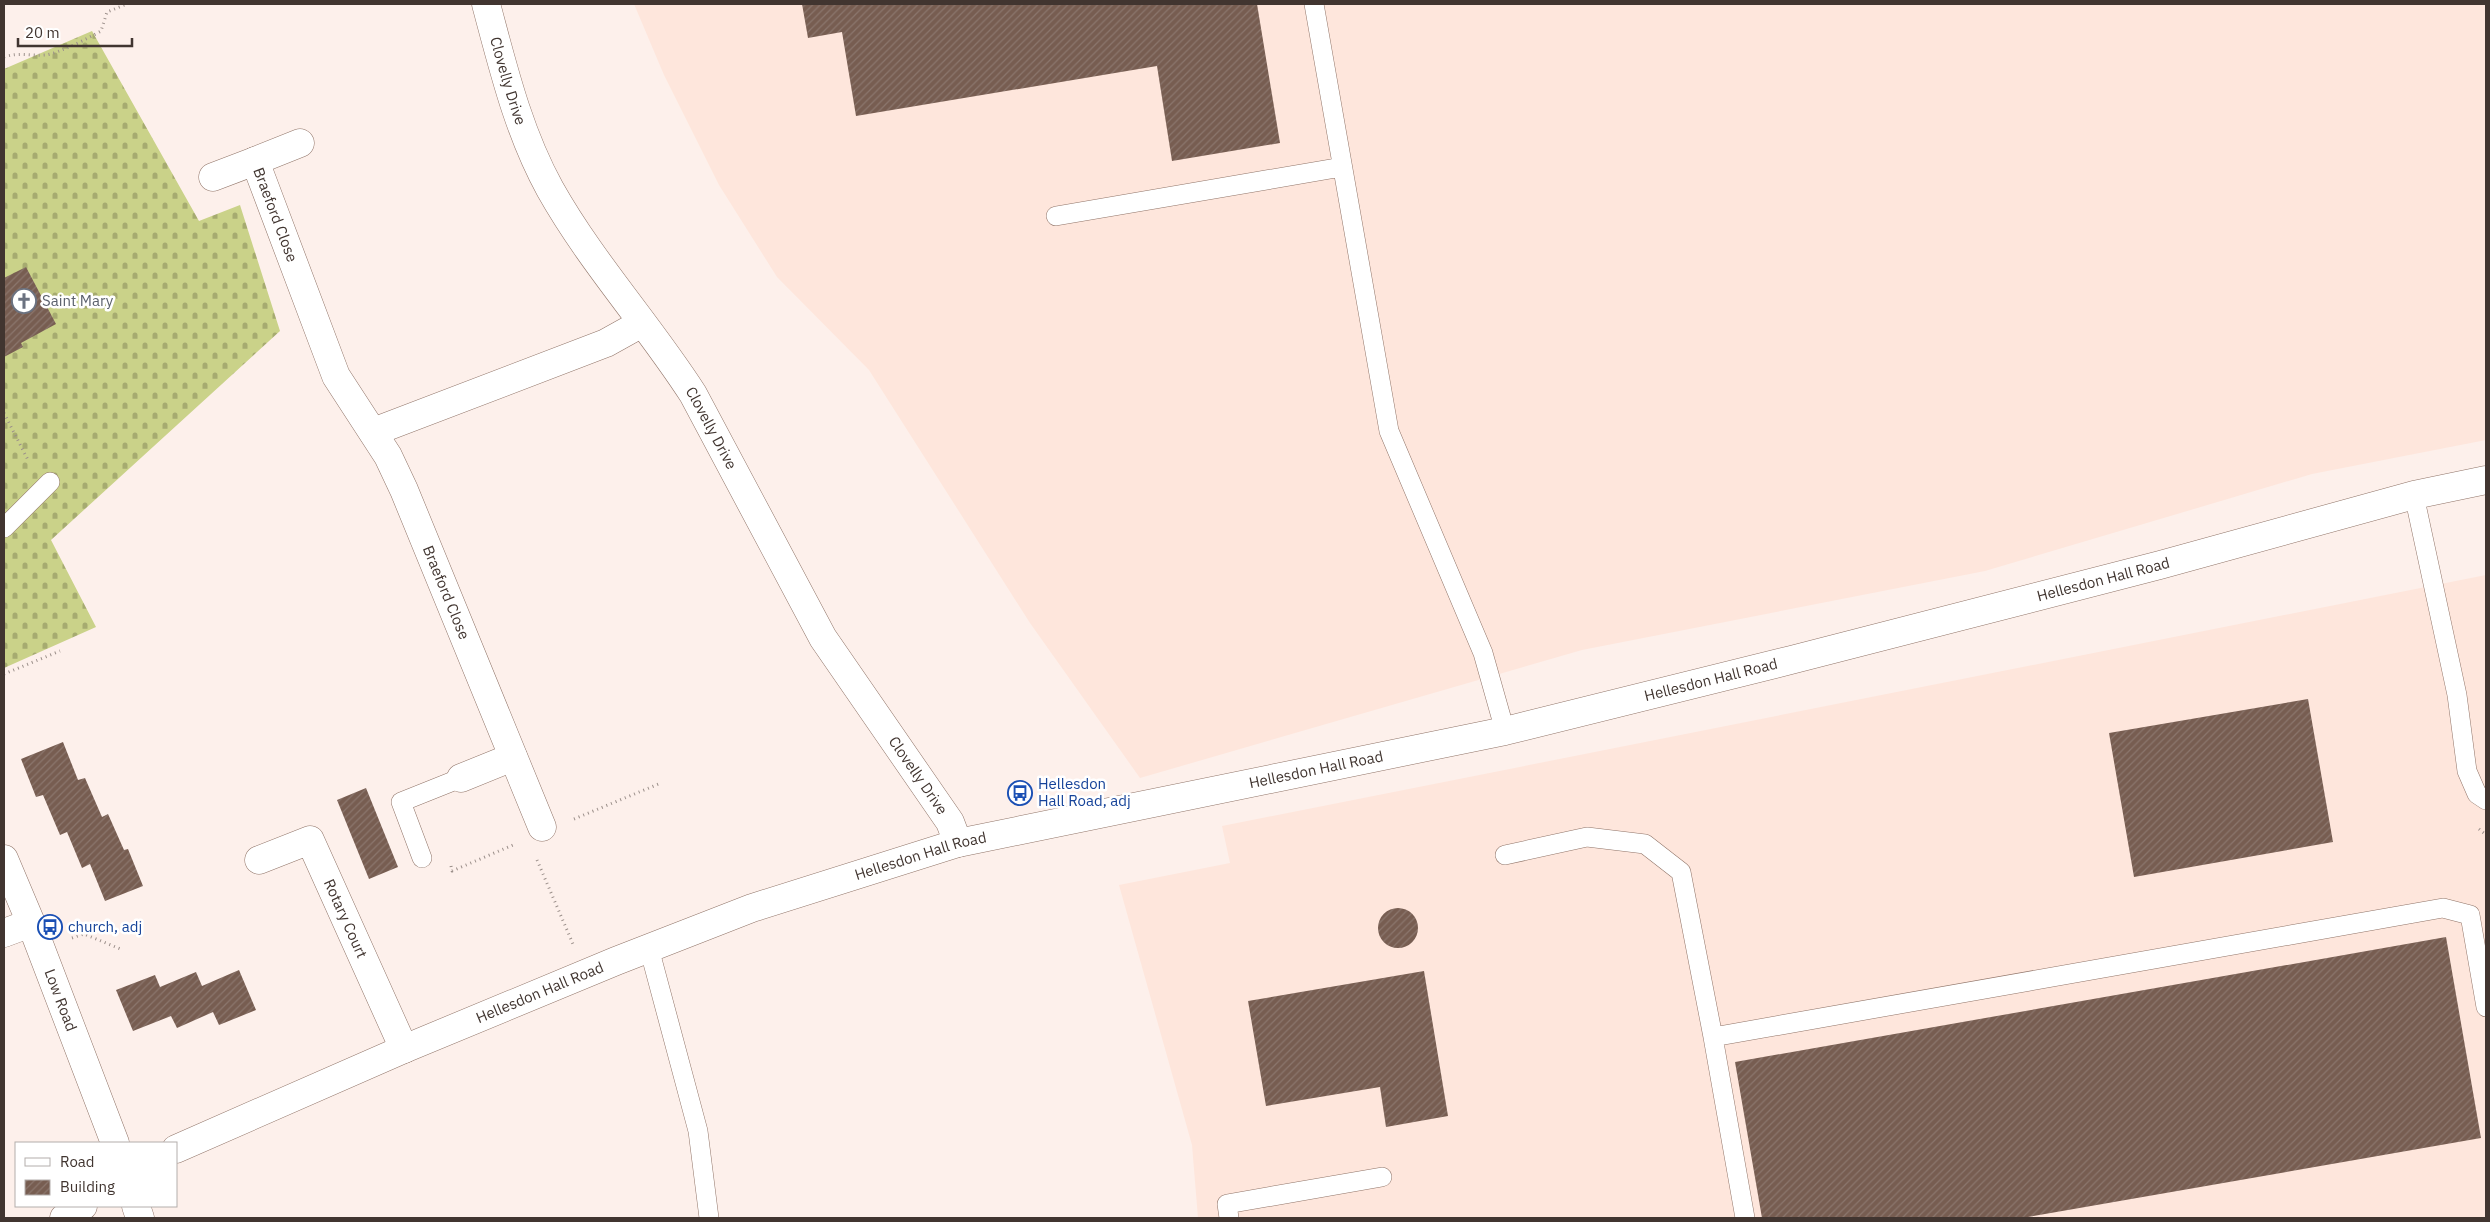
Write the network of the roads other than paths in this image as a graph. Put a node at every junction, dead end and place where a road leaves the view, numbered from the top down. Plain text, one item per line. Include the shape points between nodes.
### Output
1 (486, 4) edge
2 (1314, 4) edge
3 (300, 143) dead end
4 (255, 161) junction
5 (1342, 167) junction
6 (213, 177) dead end
7 (1056, 216) dead end
8 (642, 323) junction
9 (373, 432) junction
10 (2486, 480) edge
11 (46, 486) road end
12 (2414, 496) junction
13 (4, 528) edge
14 (1505, 731) junction
15 (513, 757) junction
16 (461, 778) joint
17 (2486, 800) edge
18 (542, 827) dead end
19 (958, 844) junction
20 (1505, 855) dead end
21 (422, 858) dead end
22 (4, 859) edge
23 (259, 860) dead end
24 (31, 923) junction
25 (4, 933) edge
26 (649, 948) junction
27 (2486, 1007) edge
28 (1713, 1037) junction
29 (404, 1049) junction
30 (115, 1142) edge
31 (178, 1148) edge
32 (1382, 1177) dead end
33 (80, 1207) edge
34 (64, 1218) edge
35 (709, 1218) edge
36 (1229, 1218) edge
37 (1745, 1218) edge

1 - 8 street, Clovelly Drive via 516,112 550,189
2 - 5 lane
3 - 4 street, Braeford Close
4 - 6 street, Braeford Close
4 - 9 street, Braeford Close via 336,376
5 - 7 lane
5 - 14 lane via 1389,431 1483,653
8 - 9 street via 606,342
8 - 19 street, Clovelly Drive via 692,394 823,638 950,822
9 - 15 street, Braeford Close via 404,490
10 - 12 street, Hellesdon Hall Road
11 - 13 lane
12 - 14 street, Hellesdon Hall Road via 1867,641
12 - 17 lane via 2457,694 2467,771 2477,794
14 - 19 street, Hellesdon Hall Road
15 - 16 street
15 - 18 street, Braeford Close
16 - 21 lane via 401,802
19 - 26 street, Hellesdon Hall Road via 752,908
20 - 28 lane via 1587,837 1645,844 1681,872
22 - 24 street, Low Road
23 - 29 street, Rotary Court via 310,840
24 - 25 street
24 - 30 street, Low Road
26 - 29 street, Hellesdon Hall Road
26 - 35 lane via 698,1131
27 - 28 lane via 2470,915 2443,908
28 - 37 lane
29 - 31 street, Hellesdon Hall Road
32 - 36 lane via 1227,1204
33 - 34 street

